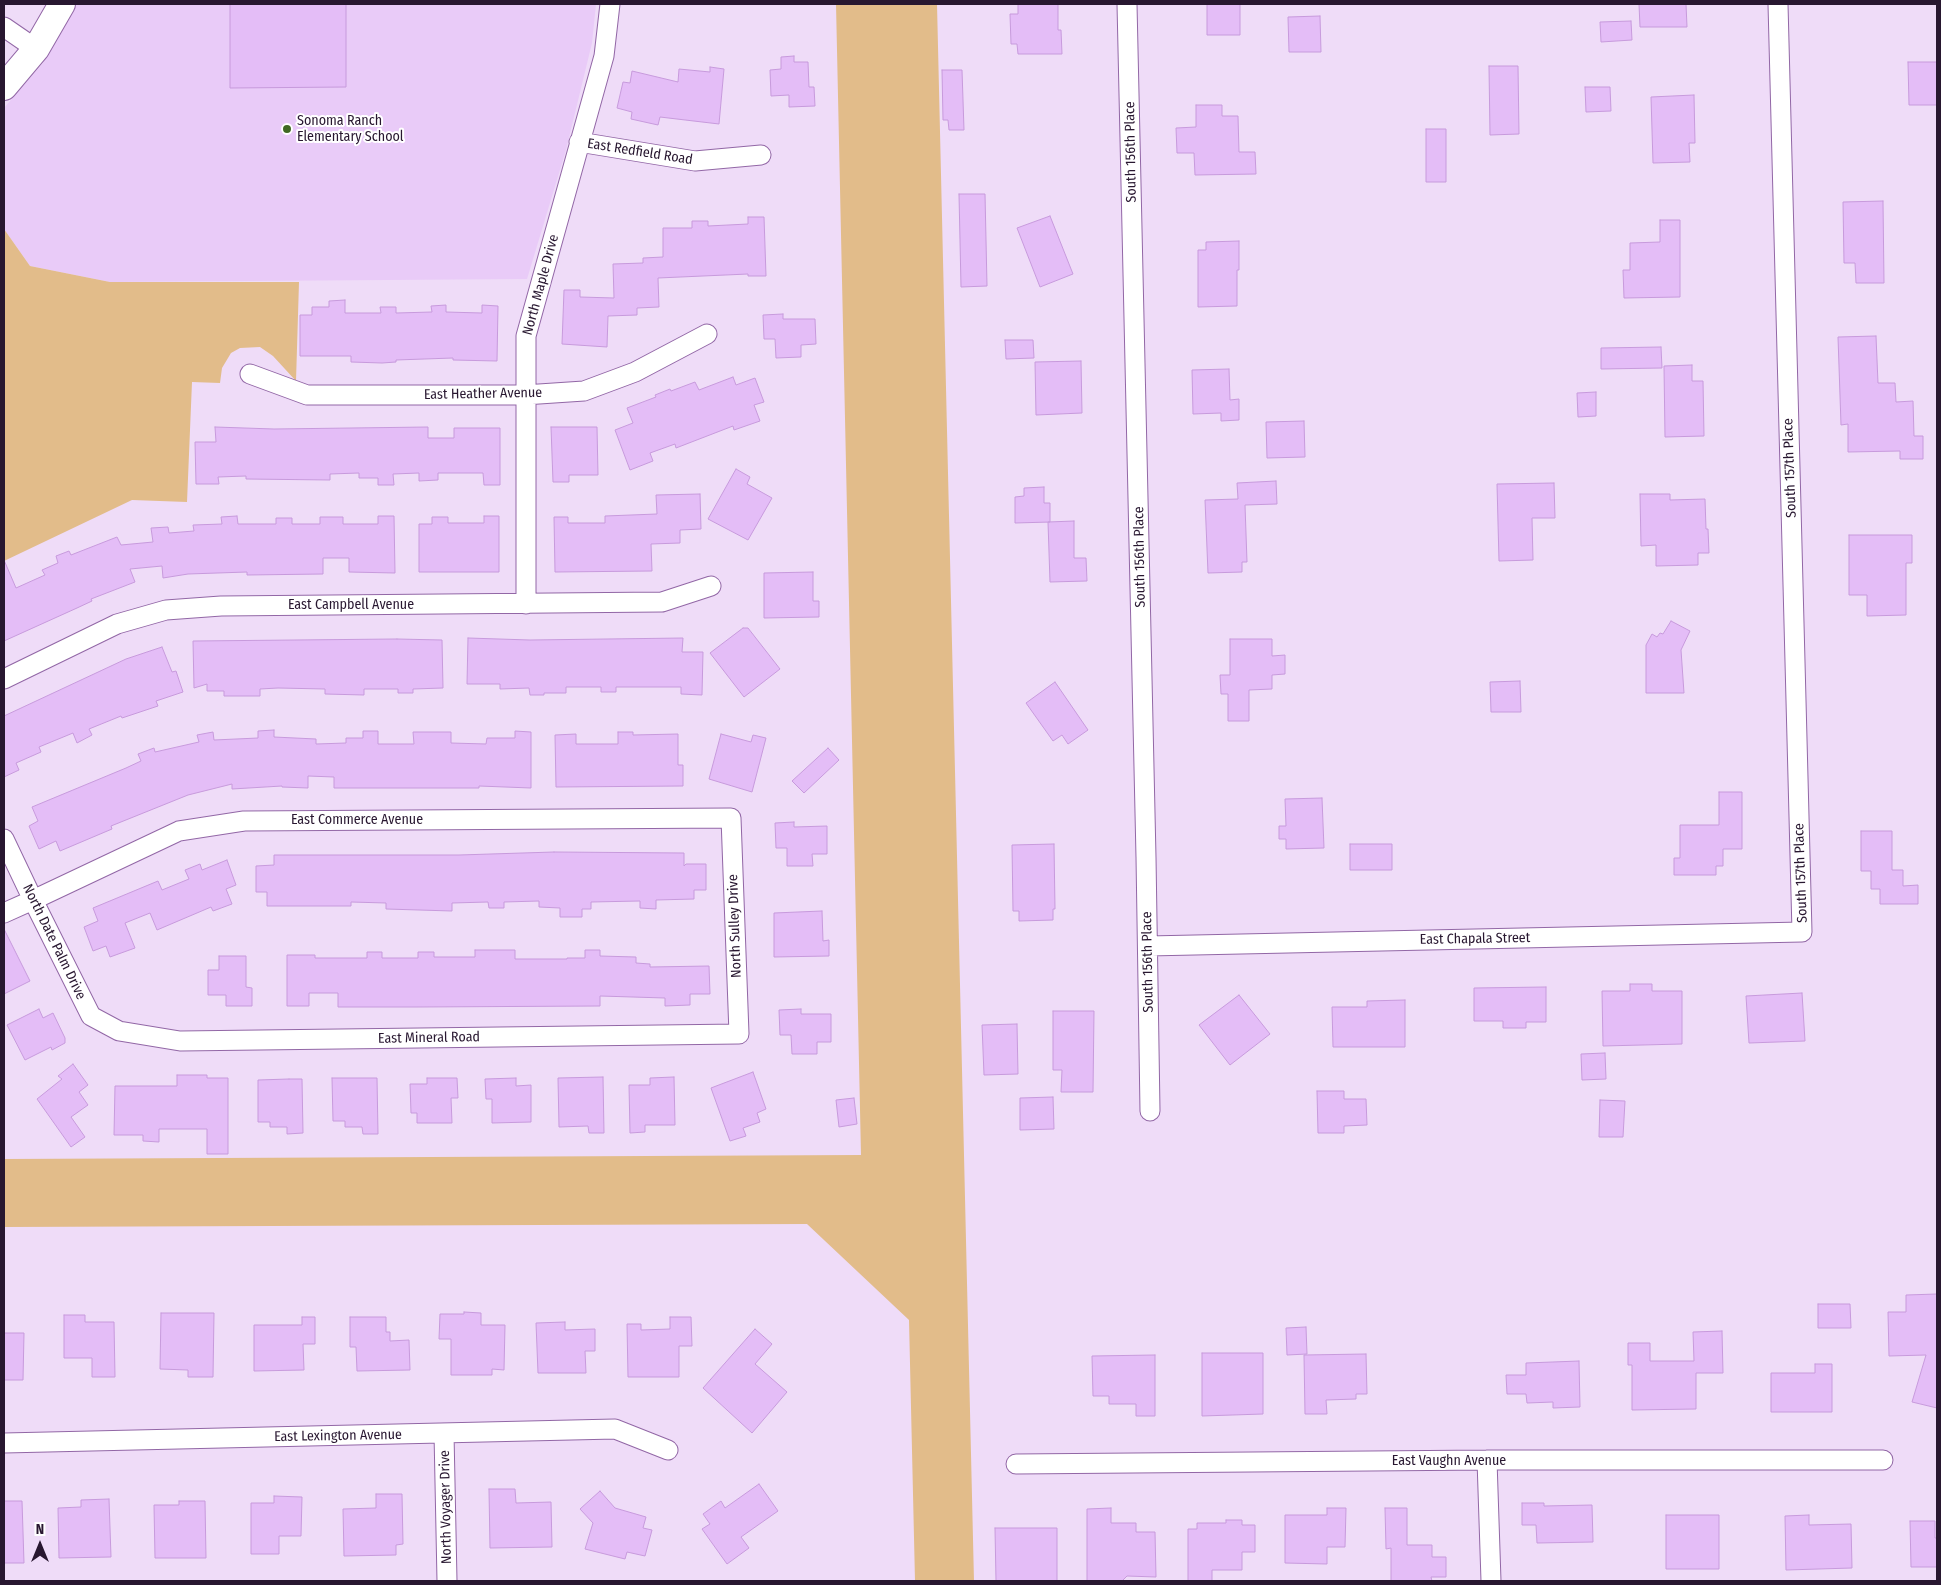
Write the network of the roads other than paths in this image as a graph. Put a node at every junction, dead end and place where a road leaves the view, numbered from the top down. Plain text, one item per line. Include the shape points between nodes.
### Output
1 (62, 4) edge
2 (610, 4) edge
3 (1127, 4) edge
4 (1778, 4) edge
5 (4, 27) edge
6 (36, 49) junction
7 (4, 87) edge
8 (579, 142) junction
9 (761, 155) dead end
10 (707, 334) dead end
11 (250, 374) dead end
12 (524, 395) junction
13 (711, 586) dead end
14 (526, 604) junction
15 (4, 679) edge
16 (731, 818) joint
17 (4, 839) edge
18 (33, 900) junction
19 (4, 914) edge
20 (1802, 932) joint
21 (1148, 946) junction
22 (119, 1031) joint
23 (739, 1034) joint
24 (1150, 1111) dead end
25 (444, 1433) junction
26 (4, 1443) edge
27 (668, 1450) dead end
28 (1487, 1460) junction
29 (1883, 1460) dead end
30 (1016, 1464) dead end
31 (448, 1581) edge
32 (1490, 1581) edge

1 - 6 street
2 - 8 street, North Maple Drive via 604,56
3 - 21 street, South 156th Place
4 - 20 street, South 157th Place
5 - 6 street
6 - 7 street
8 - 9 street, East Redfield Road via 695,161
8 - 12 street, North Maple Drive via 526,336
10 - 12 street, East Heather Avenue via 635,372 584,391
11 - 12 street, East Heather Avenue via 307,395
12 - 14 street, North Maple Drive
13 - 14 street, East Campbell Avenue via 662,602
14 - 15 street, East Campbell Avenue via 221,606 166,610 116,624
16 - 18 street, East Commerce Avenue via 244,821 179,831
16 - 23 street, North Sulley Drive
17 - 18 street, North Date Palm Drive
18 - 19 street, East Commerce Avenue
18 - 22 street, North Date Palm Drive via 91,1016
20 - 21 street, East Chapala Street
21 - 24 street, South 156th Place
22 - 23 street, East Mineral Road via 180,1042
25 - 26 street, East Lexington Avenue
25 - 27 street, East Lexington Avenue via 615,1429
25 - 31 street, North Voyager Drive
28 - 29 street, East Vaughn Avenue
28 - 30 street, East Vaughn Avenue
28 - 32 street

